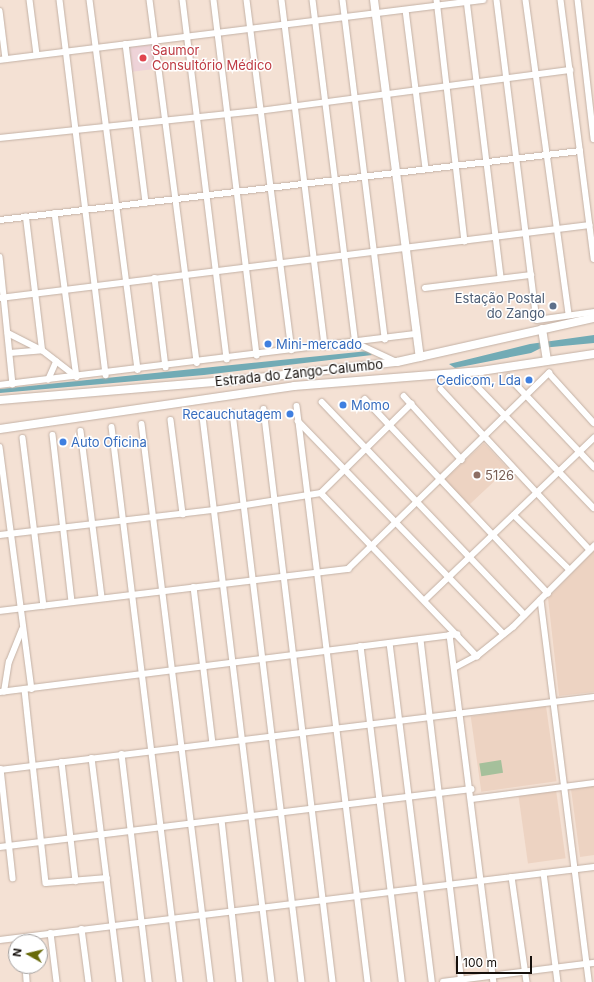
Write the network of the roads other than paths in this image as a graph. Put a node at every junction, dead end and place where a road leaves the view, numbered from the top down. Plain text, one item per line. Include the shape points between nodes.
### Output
1 (30, 0) edge
2 (60, 0) edge
3 (90, 0) edge
4 (150, 0) edge
5 (183, 0) edge
6 (214, 0) edge
7 (247, 0) edge
8 (282, 0) edge
9 (314, 0) edge
10 (343, 0) edge
11 (374, 0) edge
12 (483, 0) edge
13 (497, 0) edge
14 (526, 0) edge
15 (561, 0) edge
16 (578, 0) edge
17 (467, 1) edge
18 (437, 3) edge
19 (406, 10) junction
20 (0, 11) edge
21 (376, 13) junction
22 (345, 17) junction
23 (316, 21) junction
24 (285, 24) junction
25 (251, 29) junction
26 (218, 34) junction
27 (186, 37) junction
28 (155, 40) junction
29 (126, 44) junction
30 (96, 48) junction
31 (66, 51) junction
32 (37, 55) junction
33 (3, 59) edge
34 (570, 70) junction
35 (536, 75) junction
36 (507, 78) junction
37 (477, 82) junction
38 (447, 86) junction
39 (416, 90) junction
40 (386, 94) junction
41 (356, 99) junction
42 (326, 102) junction
43 (295, 106) junction
44 (259, 111) junction
45 (226, 114) junction
46 (196, 116) junction
47 (165, 120) junction
48 (137, 122) junction
49 (105, 128) junction
50 (76, 130) junction
51 (594, 132) edge
52 (0, 138) edge
53 (594, 139) edge
54 (580, 151) junction
55 (546, 155) junction
56 (516, 158) junction
57 (488, 161) junction
58 (457, 165) junction
59 (426, 169) junction
60 (396, 172) junction
61 (363, 176) junction
62 (335, 180) junction
63 (304, 184) junction
64 (272, 187) junction
65 (236, 192) junction
66 (205, 195) junction
67 (175, 199) junction
68 (146, 203) junction
69 (118, 207) junction
70 (86, 209) junction
71 (55, 213) junction
72 (26, 217) junction
73 (0, 220) edge
74 (590, 225) junction
75 (556, 230) junction
76 (526, 233) junction
77 (495, 237) junction
78 (465, 241) junction
79 (406, 247) junction
80 (374, 252) junction
81 (344, 256) junction
82 (0, 257) edge
83 (594, 259) edge
84 (313, 260) junction
85 (281, 263) junction
86 (246, 267) junction
87 (216, 271) junction
88 (186, 274) junction
89 (531, 275) junction
90 (156, 278) junction
91 (501, 278) junction
92 (127, 282) junction
93 (95, 286) junction
94 (425, 288) dead end
95 (64, 289) junction
96 (35, 293) junction
97 (2, 298) edge
98 (594, 312) edge
99 (569, 315) junction
100 (594, 318) edge
101 (542, 329) junction
102 (8, 333) junction
103 (416, 334) junction
104 (385, 339) junction
105 (356, 343) junction
106 (325, 346) junction
107 (42, 350) junction
108 (292, 350) junction
109 (10, 353) junction
110 (594, 354) edge
111 (257, 355) junction
112 (420, 357) junction
113 (573, 357) junction
114 (227, 359) junction
115 (594, 359) edge
116 (547, 361) junction
117 (56, 362) junction
118 (397, 362) junction
119 (197, 363) junction
120 (166, 367) junction
121 (138, 370) junction
122 (106, 375) junction
123 (77, 377) junction
124 (508, 377) dead end
125 (48, 380) junction
126 (474, 382) dead end
127 (13, 384) junction
128 (0, 385) edge
129 (441, 389) dead end
130 (404, 396) dead end
131 (527, 396) junction
132 (365, 398) dead end
133 (0, 400) edge
134 (322, 402) dead end
135 (411, 404) junction
136 (297, 406) dead end
137 (264, 409) dead end
138 (233, 413) dead end
139 (203, 416) dead end
140 (506, 416) junction
141 (171, 420) dead end
142 (298, 420) junction
143 (594, 423) edge
144 (142, 424) dead end
145 (388, 425) junction
146 (112, 428) dead end
147 (0, 429) edge
148 (81, 431) dead end
149 (53, 434) dead end
150 (23, 438) dead end
151 (483, 438) junction
152 (594, 438) edge
153 (0, 447) edge
154 (366, 448) junction
155 (580, 453) junction
156 (462, 460) junction
157 (594, 467) edge
158 (345, 469) junction
159 (559, 472) junction
160 (441, 481) junction
161 (321, 493) junction
162 (536, 494) junction
163 (307, 496) junction
164 (420, 501) junction
165 (274, 502) junction
166 (244, 506) junction
167 (594, 508) edge
168 (214, 510) junction
169 (183, 514) junction
170 (514, 515) junction
171 (154, 516) junction
172 (123, 521) junction
173 (398, 522) junction
174 (93, 524) junction
175 (63, 528) junction
176 (35, 531) junction
177 (10, 534) junction
178 (0, 535) edge
179 (493, 535) junction
180 (374, 545) junction
181 (592, 548) edge
182 (470, 556) junction
183 (570, 570) junction
184 (318, 573) junction
185 (283, 576) junction
186 (449, 577) junction
187 (253, 580) junction
188 (222, 584) junction
189 (194, 587) junction
190 (162, 591) junction
191 (548, 592) junction
192 (132, 594) junction
193 (102, 598) junction
194 (426, 599) junction
195 (541, 600) junction
196 (72, 602) junction
197 (44, 606) junction
198 (22, 608) junction
199 (0, 611) edge
200 (525, 615) junction
201 (22, 629) junction
202 (457, 634) junction
203 (504, 634) junction
204 (450, 635) junction
205 (421, 640) junction
206 (390, 643) junction
207 (361, 646) junction
208 (326, 651) junction
209 (292, 655) junction
210 (477, 656) junction
211 (263, 658) junction
212 (233, 662) junction
213 (203, 667) junction
214 (456, 667) junction
215 (172, 671) junction
216 (143, 676) junction
217 (25, 690) junction
218 (32, 690) junction
219 (2, 692) edge
220 (594, 697) edge
221 (556, 702) junction
222 (462, 713) junction
223 (430, 716) junction
224 (399, 720) junction
225 (370, 724) junction
226 (336, 729) junction
227 (302, 733) junction
228 (271, 737) junction
229 (241, 741) junction
230 (213, 743) junction
231 (181, 747) junction
232 (152, 751) junction
233 (122, 754) junction
234 (92, 758) junction
235 (62, 762) junction
236 (32, 766) junction
237 (1, 770) edge
238 (594, 783) edge
239 (566, 787) junction
240 (471, 789) junction
241 (439, 793) junction
242 (410, 797) junction
243 (472, 799) junction
244 (379, 800) junction
245 (346, 804) junction
246 (311, 809) junction
247 (281, 813) junction
248 (252, 817) junction
249 (222, 820) junction
250 (191, 822) junction
251 (161, 827) junction
252 (132, 831) junction
253 (102, 835) junction
254 (71, 839) junction
255 (41, 843) junction
256 (10, 846) junction
257 (0, 847) edge
258 (594, 868) edge
259 (577, 870) junction
260 (544, 873) junction
261 (512, 877) junction
262 (12, 878) dead end
263 (107, 878) junction
264 (76, 881) junction
265 (482, 881) junction
266 (450, 886) junction
267 (421, 890) junction
268 (390, 893) junction
269 (358, 896) junction
270 (323, 901) junction
271 (292, 904) junction
272 (264, 909) junction
273 (234, 912) junction
274 (204, 916) junction
275 (172, 920) junction
276 (141, 924) junction
277 (113, 926) junction
278 (82, 929) junction
279 (51, 934) junction
280 (48, 935) edge
281 (594, 963) edge
282 (587, 964) junction
283 (556, 968) junction
284 (525, 972) junction
285 (493, 979) edge
286 (461, 981) edge
287 (57, 982) edge
288 (89, 982) edge
289 (120, 982) edge
290 (149, 982) edge
291 (180, 982) edge
292 (211, 982) edge
293 (240, 982) edge
294 (272, 982) edge
295 (302, 982) edge
296 (333, 982) edge
297 (368, 982) edge
298 (402, 982) edge
299 (432, 982) edge
300 (443, 982) edge
301 (527, 982) edge
302 (558, 982) edge
303 (589, 982) edge

1 - 32 street
2 - 31 street
3 - 30 street
4 - 28 street
5 - 27 street
6 - 26 street
7 - 25 street
8 - 24 street
9 - 23 street
10 - 22 street
11 - 21 main road
12 - 17 street
13 - 36 street
14 - 35 street
15 - 34 street
16 - 51 street
17 - 18 street
17 - 37 street
18 - 19 street
18 - 38 street
19 - 21 street
19 - 39 street
20 - 33 street
21 - 22 street
21 - 40 main road
22 - 23 street
22 - 41 street
23 - 24 street
23 - 42 street
24 - 25 street
24 - 43 street
25 - 26 street
25 - 44 street
26 - 27 street
26 - 45 street
27 - 28 street
27 - 46 street
28 - 29 street
28 - 47 street
29 - 30 street
29 - 48 street
30 - 31 street
30 - 49 street
31 - 32 street
31 - 50 street
32 - 33 street
34 - 35 street
34 - 54 street
35 - 36 street
35 - 55 street
36 - 37 street
36 - 56 street
37 - 38 street
37 - 57 street
38 - 39 street
38 - 58 street
39 - 40 street
39 - 59 street
40 - 41 street
40 - 60 main road
41 - 42 street
41 - 61 street
42 - 43 street
42 - 62 street
43 - 44 street
43 - 63 street
44 - 45 street
44 - 64 street
45 - 46 street
45 - 65 street
46 - 47 street
46 - 66 street
47 - 48 street
47 - 67 street
48 - 49 street
48 - 68 street
49 - 50 street
49 - 69 street
50 - 52 street
50 - 70 street
51 - 53 street
54 - 55 street
54 - 74 street
55 - 56 street
55 - 75 street
56 - 57 street
56 - 76 street
57 - 58 street
57 - 77 street
58 - 59 street
58 - 78 street
59 - 60 street
60 - 61 street
60 - 79 main road
61 - 62 street
61 - 80 street
62 - 63 street
62 - 81 street
63 - 64 street
63 - 84 street
64 - 65 street
64 - 85 street
65 - 66 street
65 - 86 street
66 - 67 street
66 - 87 street
67 - 68 street
67 - 88 street
68 - 69 street
69 - 70 street
69 - 92 street
70 - 71 street
70 - 93 street
71 - 72 street
71 - 95 street
72 - 73 street
72 - 96 street
74 - 75 street
74 - 83 street
75 - 76 street
75 - 99 street
76 - 77 street
76 - 89 street
77 - 78 street
77 - 91 street
78 - 79 street
79 - 80 street
79 - 103 main road
80 - 81 street
80 - 104 street
81 - 84 street
81 - 105 street
82 - 97 street
84 - 85 street
84 - 106 street
85 - 86 street
85 - 108 street
86 - 87 street
86 - 111 street
87 - 88 street
87 - 114 street
88 - 90 street
88 - 119 street
89 - 91 street
89 - 99 street via 537,320
90 - 92 street
90 - 120 street
91 - 94 street
92 - 93 street
92 - 121 street
93 - 95 street
93 - 122 street
95 - 96 street
95 - 123 street
96 - 97 street
96 - 107 street
97 - 102 street
98 - 99 street
100 - 101 main road, Estrada do Zango-Calumbo
101 - 112 main road, Estrada do Zango-Calumbo
101 - 116 main road
102 - 107 street
102 - 109 street
103 - 104 street
103 - 112 main road
104 - 105 street
105 - 106 street
105 - 118 street
106 - 108 street
107 - 109 street
107 - 117 street
108 - 111 street
109 - 127 street
110 - 113 main road, Estrada do Zango-Calumbo
111 - 114 street
112 - 118 main road, Estrada do Zango-Calumbo
113 - 115 main road
113 - 116 main road, Estrada do Zango-Calumbo
114 - 119 street
116 - 147 main road, Estrada do Zango-Calumbo via 448,375 300,385
117 - 123 street
117 - 125 street
118 - 133 main road, Estrada do Zango-Calumbo via 226,382
119 - 120 street
120 - 121 street
121 - 122 street
122 - 123 street
123 - 125 street
124 - 131 street
125 - 127 street
126 - 140 street
127 - 128 street
129 - 151 street
130 - 135 street
131 - 140 street
131 - 143 street via 549,373
131 - 155 street
132 - 145 street
134 - 154 street
135 - 145 street
135 - 156 street
136 - 142 street
137 - 165 street
138 - 166 street
139 - 168 street
140 - 151 street
140 - 159 street
141 - 169 street
142 - 158 street
142 - 163 street
144 - 171 street
145 - 154 street
145 - 160 street
146 - 172 street
148 - 174 street
149 - 175 street
150 - 176 street
151 - 156 street
151 - 162 street
152 - 155 street
153 - 177 street
154 - 158 street
154 - 164 street
155 - 157 street
155 - 159 street
156 - 160 street
158 - 161 street
158 - 173 street
159 - 162 street
159 - 167 street
160 - 164 street
160 - 179 street
161 - 163 street
161 - 180 street
162 - 170 street
162 - 181 street
163 - 165 street
163 - 184 street
164 - 173 street
164 - 182 street
165 - 166 street
165 - 185 street
166 - 168 street
166 - 187 street
168 - 169 street
168 - 188 street
169 - 171 street
170 - 179 street
170 - 183 street
171 - 172 street
171 - 190 street
172 - 174 street
172 - 192 street
173 - 180 street
173 - 186 street
174 - 175 street
174 - 193 street
175 - 176 street
175 - 196 street
176 - 177 street
176 - 197 street
177 - 178 street
177 - 198 street
179 - 182 street
179 - 191 street
180 - 184 street via 348,569
180 - 194 street
181 - 183 street
182 - 186 street
182 - 200 street
183 - 191 street
184 - 185 street
184 - 208 street
185 - 187 street
185 - 209 street
186 - 194 street
186 - 203 street
187 - 188 street
187 - 211 street
188 - 189 street
188 - 212 street
189 - 190 street
189 - 213 street
190 - 192 street
190 - 215 street
191 - 195 street
192 - 193 street
192 - 216 street
193 - 196 street
194 - 202 street
195 - 200 street
195 - 221 street
196 - 197 street
197 - 198 street
198 - 199 street
198 - 201 street
200 - 203 street
201 - 218 street
201 - 219 street via 9,662
202 - 204 street
202 - 210 street
203 - 210 street
204 - 205 street
204 - 214 street
205 - 206 street
205 - 223 street
206 - 207 street
206 - 224 street
207 - 208 street
207 - 225 street
208 - 209 street
208 - 226 street
209 - 211 street
209 - 227 street
210 - 214 street
211 - 212 street
211 - 228 street
212 - 213 street
212 - 229 street
213 - 215 street
213 - 230 street
214 - 222 street
215 - 216 street
215 - 231 street
216 - 218 street
216 - 232 street
217 - 218 street
217 - 219 street
217 - 236 street
220 - 221 street
221 - 222 street
221 - 239 street
222 - 223 street
222 - 240 street
223 - 224 street
223 - 241 street
224 - 225 street
224 - 242 street
225 - 226 street
225 - 244 street
226 - 227 street
226 - 245 street
227 - 228 street
227 - 246 street
228 - 229 street
228 - 247 street
229 - 230 street
229 - 248 street
230 - 231 street
231 - 232 street
231 - 250 street
232 - 233 street
232 - 251 street
233 - 234 street
233 - 252 street
234 - 235 street
234 - 253 street
235 - 236 street
235 - 254 street
236 - 237 street
236 - 255 street
237 - 256 street
238 - 239 street
239 - 243 street
239 - 259 street
240 - 241 street
240 - 243 street
241 - 242 street
241 - 266 street
242 - 244 street
242 - 267 street
243 - 265 street
244 - 245 street
244 - 268 street
245 - 246 street
245 - 269 street
246 - 247 street
246 - 270 street
247 - 248 street
247 - 271 street
248 - 249 street
248 - 272 street
249 - 250 street
249 - 273 street
250 - 251 street
250 - 274 street
251 - 252 street
251 - 275 street
252 - 253 street
252 - 276 street
253 - 254 street
253 - 263 street
254 - 255 street
254 - 264 street
255 - 256 street
255 - 264 street via 46,882
256 - 257 street
256 - 262 street
258 - 259 street
259 - 260 street
259 - 282 street
260 - 261 street
260 - 283 street
261 - 265 street
261 - 284 street
263 - 264 street
263 - 277 street
265 - 266 street
265 - 285 street
266 - 267 street
266 - 286 street
267 - 268 street
267 - 299 street
268 - 269 street
268 - 298 street
269 - 270 street
269 - 297 street
270 - 271 street
270 - 296 street
271 - 272 street
271 - 295 street
272 - 273 street
272 - 294 street
273 - 274 street
273 - 293 street
274 - 275 street
274 - 292 street
275 - 276 street
275 - 291 street
276 - 277 street
276 - 290 street
277 - 278 street
277 - 289 street
278 - 279 street
278 - 288 street
279 - 280 street
279 - 287 street
281 - 282 street
282 - 283 street
282 - 303 street
283 - 284 street
283 - 302 street
284 - 285 street
284 - 301 street
285 - 286 street
286 - 300 street

